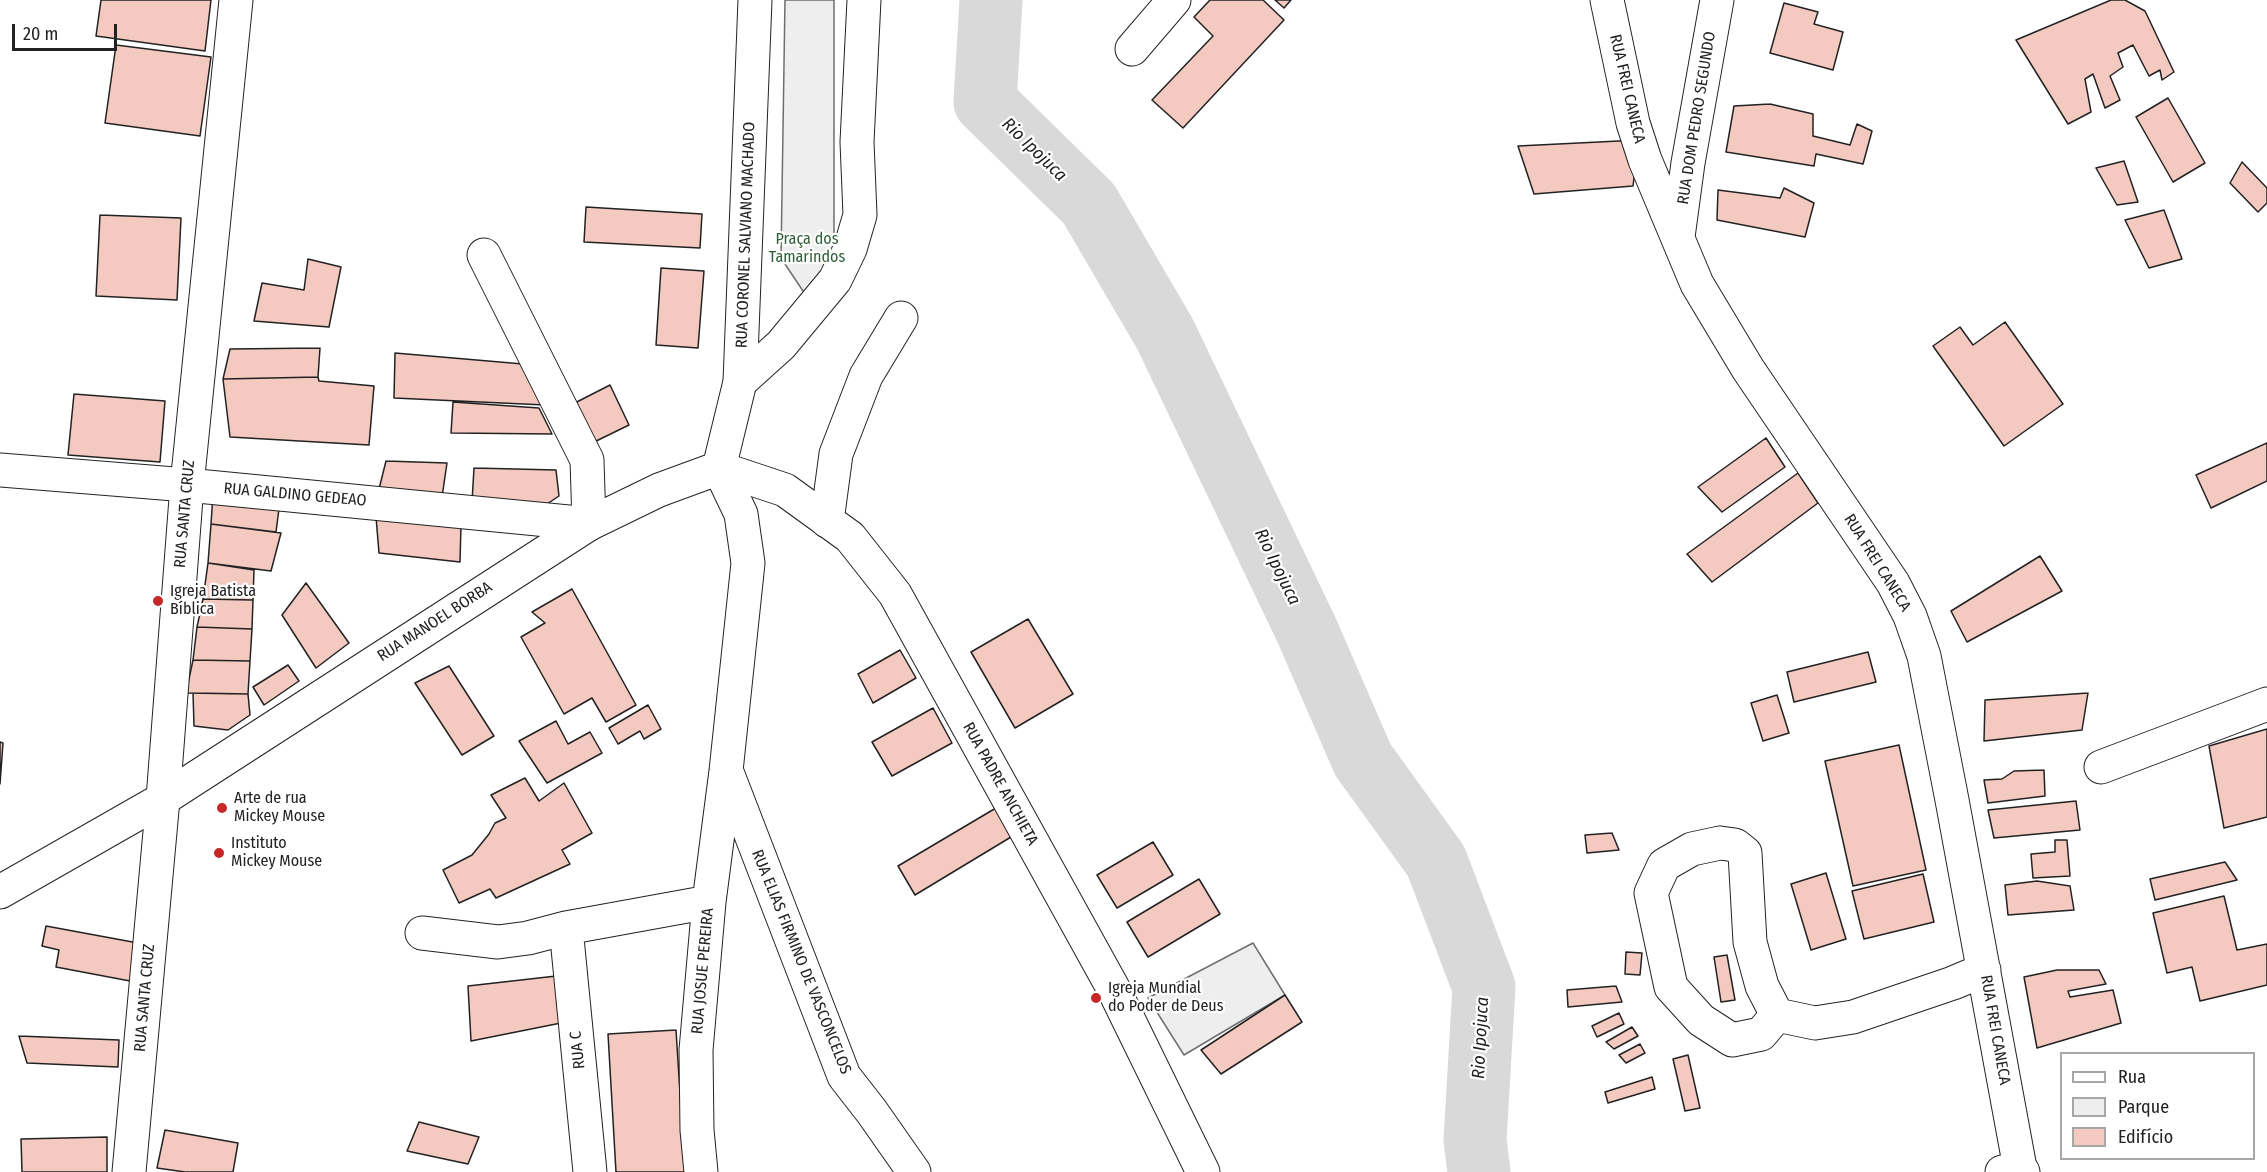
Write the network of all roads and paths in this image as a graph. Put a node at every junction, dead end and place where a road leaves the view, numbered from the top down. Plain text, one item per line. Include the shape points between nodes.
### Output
1 (236, 0) edge
2 (755, 0) edge
3 (864, 0) edge
4 (1174, 0) edge
5 (1608, 0) edge
6 (1717, 0) edge
7 (1132, 49) dead end
8 (1678, 237) junction
9 (484, 255) dead end
10 (901, 318) dead end
11 (740, 382) junction
12 (719, 468) junction
13 (0, 470) edge
14 (187, 485) junction
15 (827, 521) junction
16 (589, 524) junction
17 (2267, 704) edge
18 (2101, 767) dead end
19 (726, 771) junction
20 (163, 799) junction
21 (0, 892) edge
22 (709, 902) junction
23 (566, 928) junction
24 (422, 933) dead end
25 (1984, 970) junction
26 (1777, 1015) junction
27 (2015, 1171) edge
28 (129, 1172) edge
29 (590, 1172) edge
30 (701, 1172) edge
31 (914, 1172) edge
32 (1203, 1172) edge

1 - 14 street, RUA SANTA CRUZ
2 - 11 street, RUA CORONEL SALVIANO MACHADO
3 - 11 street via 856,142 860,215 850,249 835,280 781,345
4 - 7 street
5 - 8 street, RUA FREI CANECA via 1633,123
6 - 8 street, RUA DOM PEDRO SEGUNDO
8 - 25 street, RUA FREI CANECA via 1697,284 1748,369 1893,583 1911,616 1924,656
9 - 16 street via 587,460
10 - 15 street via 866,376 836,454
11 - 12 street, RUA CORONEL SALVIANO MACHADO
12 - 15 street, RUA PADRE ANCHIETA via 785,490
12 - 16 street, RUA MANOEL BORBA via 659,490
12 - 19 street, RUA JOSUE PEREIRA via 741,514 748,563
13 - 14 street, RUA GALDINO GEDEAO
14 - 16 street, RUA GALDINO GEDEAO
14 - 20 street, RUA SANTA CRUZ
15 - 32 street, RUA PADRE ANCHIETA via 850,537 895,594 1113,988
16 - 20 street, RUA MANOEL BORBA
17 - 18 street
19 - 22 street, RUA JOSUE PEREIRA
19 - 31 street, RUA ELIAS FIRMINO DE VASCONCELOS via 844,1076
20 - 21 street, RUA MANOEL BORBA
20 - 28 street, RUA SANTA CRUZ
22 - 23 street
22 - 30 street, RUA JOSUE PEREIRA via 696,1050
23 - 24 street via 498,942
23 - 29 street, RUA C
25 - 26 street via 1853,1017 1815,1023
25 - 27 street, RUA FREI CANECA
26 - 26 street via 1762,986 1750,942 1745,854 1736,845 1720,843 1692,849 1664,865 1651,893 1671,987 1701,1020 1732,1040 1761,1034

